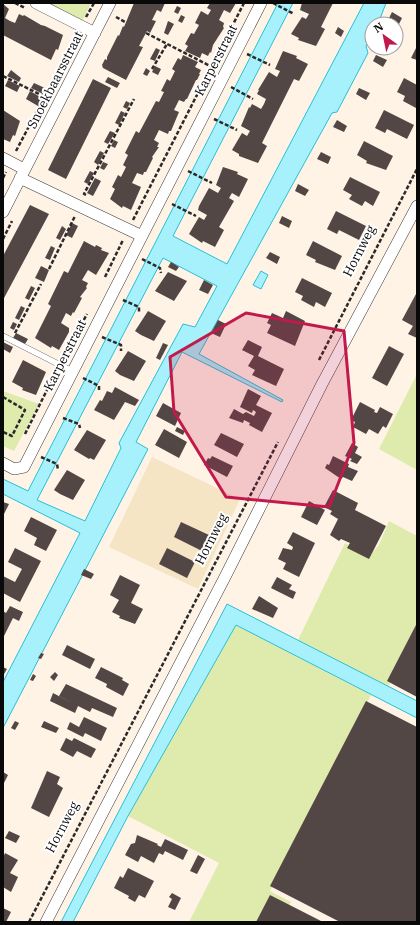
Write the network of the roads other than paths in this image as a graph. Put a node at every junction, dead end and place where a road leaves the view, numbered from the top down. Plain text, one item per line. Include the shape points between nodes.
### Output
1 (36, 3) edge
2 (110, 3) edge
3 (261, 3) edge
4 (95, 33) junction
5 (3, 158) edge
6 (22, 174) junction
7 (417, 206) edge
8 (3, 212) edge
9 (142, 236) junction
10 (3, 336) edge
11 (75, 373) junction
12 (3, 463) edge
13 (46, 922) edge

1 - 4 street
2 - 4 street, Snoekbaarsstraat
3 - 9 street, Karperstraat via 225,79
4 - 6 street, Snoekbaarsstraat
5 - 6 street
6 - 8 street, Snoekbaarsstraat
6 - 9 street via 82,208
7 - 13 street via 322,384
9 - 11 street, Karperstraat
10 - 11 lane
11 - 12 street, Karperstraat via 24,467 14,469

